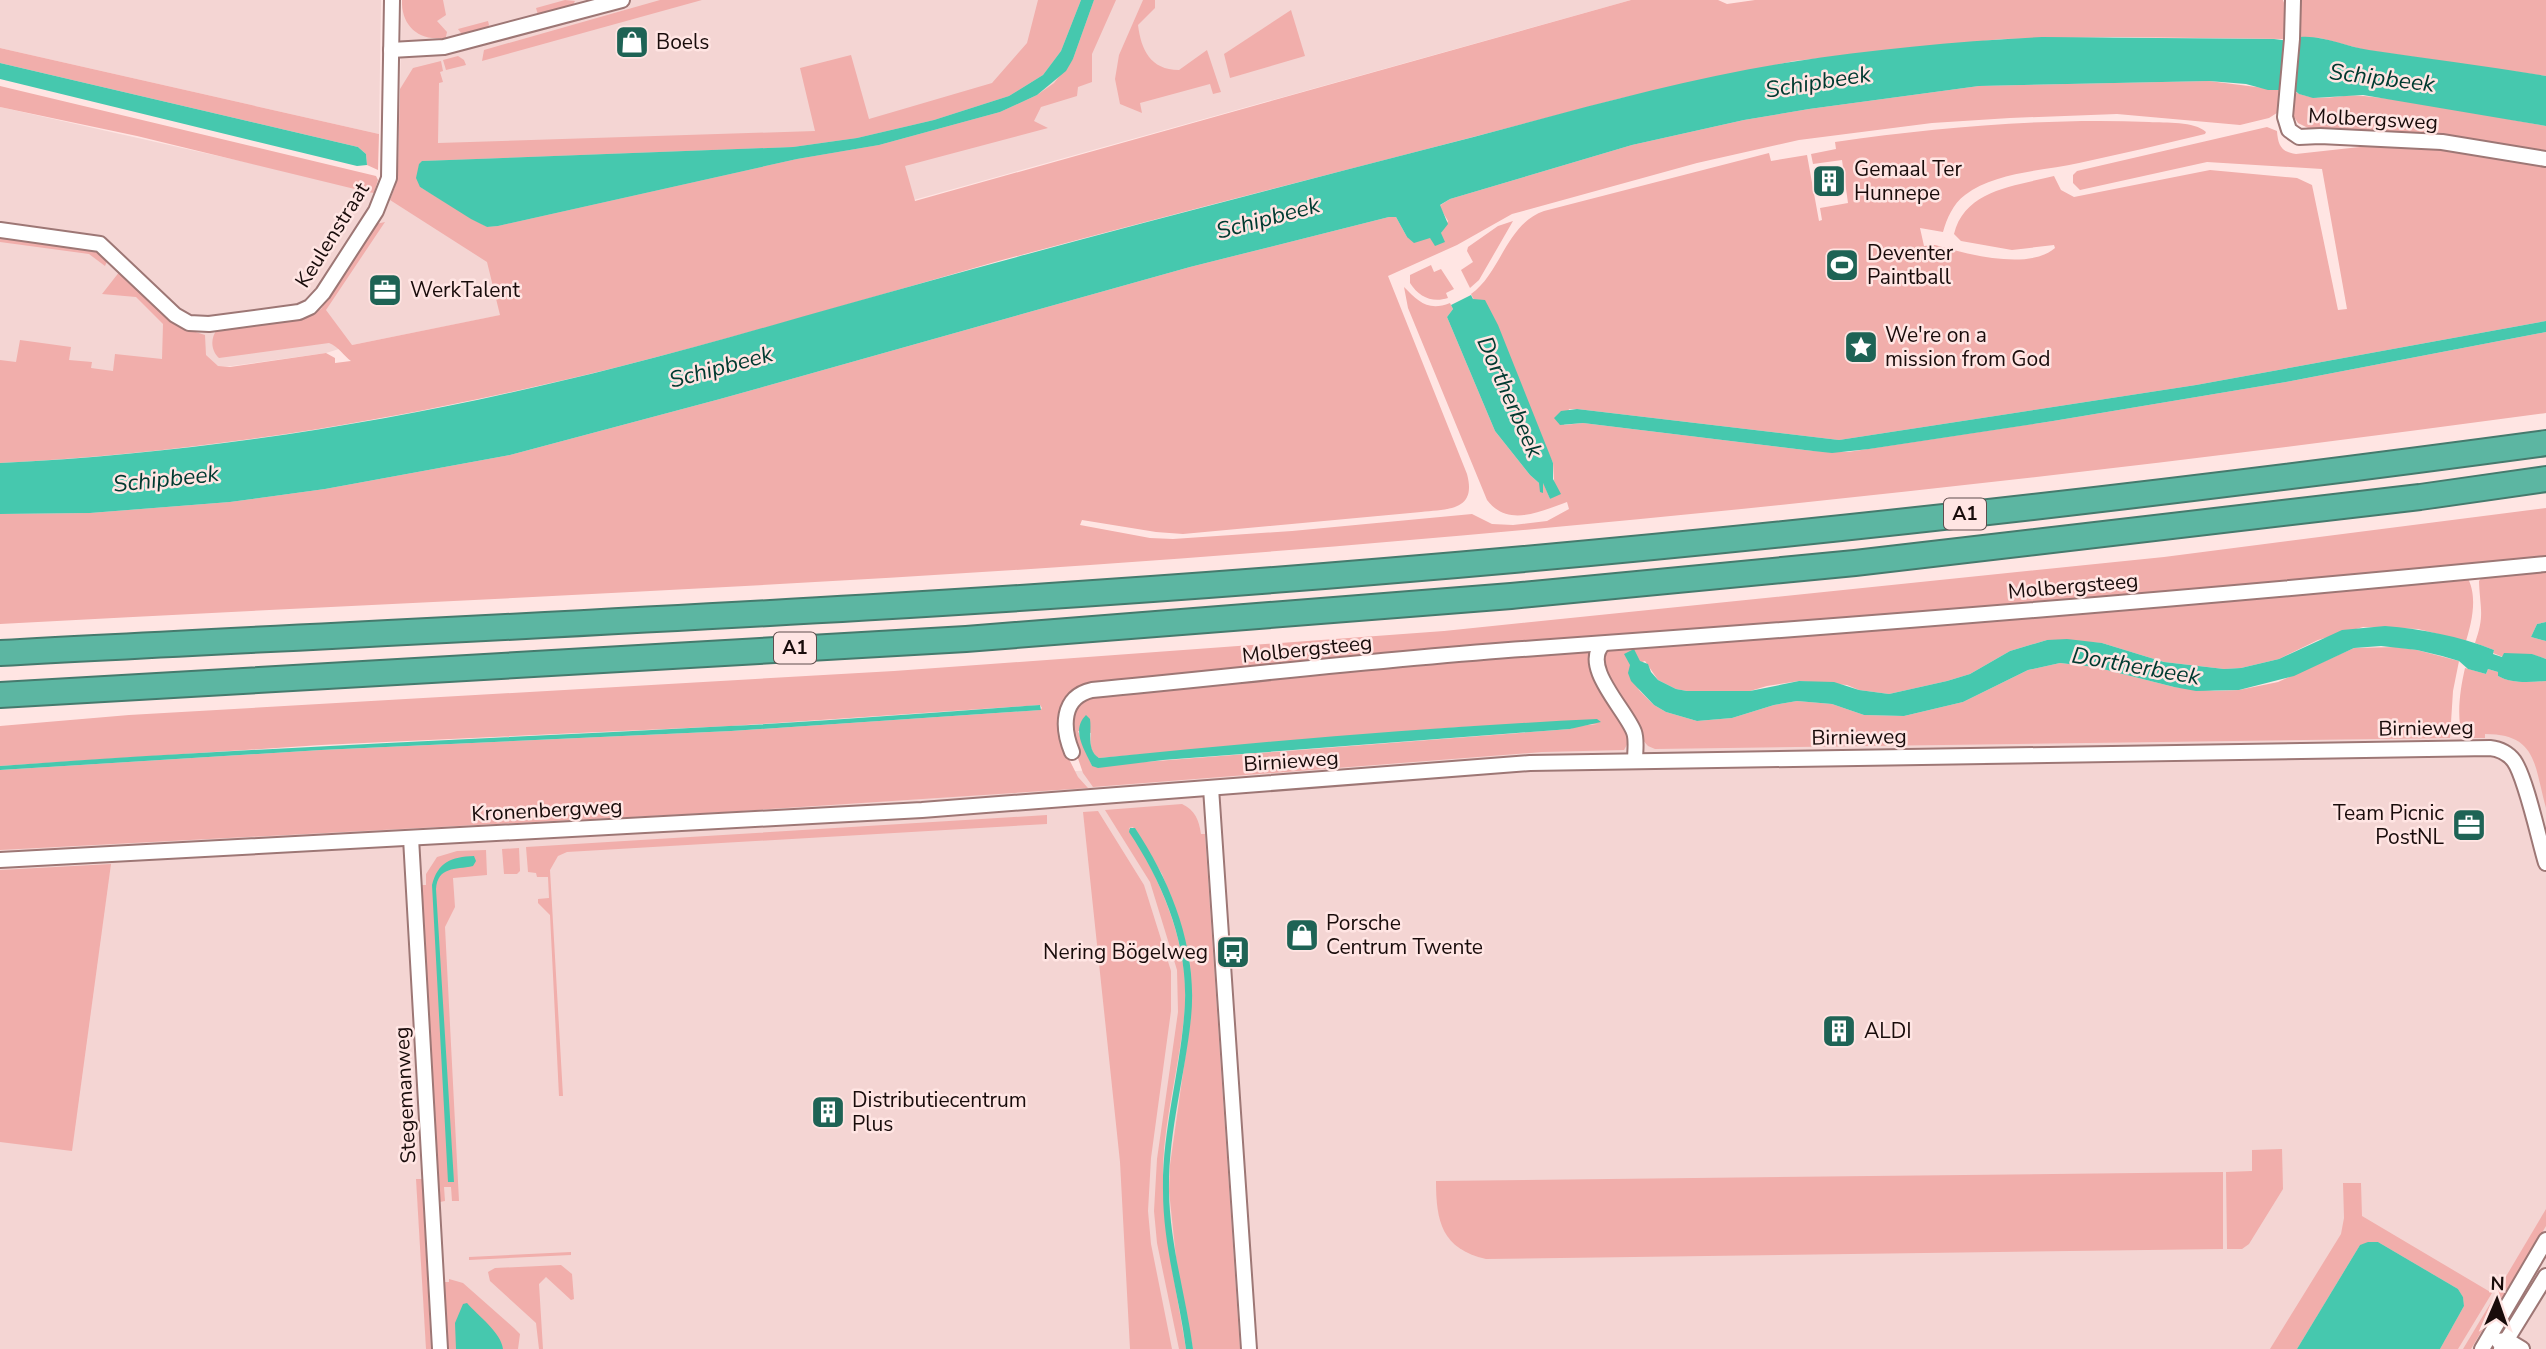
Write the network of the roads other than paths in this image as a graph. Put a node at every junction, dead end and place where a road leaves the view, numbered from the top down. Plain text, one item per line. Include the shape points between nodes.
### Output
1 (392, 0) edge
2 (622, 0) edge
3 (2293, 0) edge
4 (391, 50) junction
5 (2546, 159) edge
6 (0, 230) edge
7 (2546, 443) edge
8 (2546, 479) edge
9 (2546, 564) edge
10 (1603, 644) junction
11 (0, 653) edge
12 (77, 689) junction
13 (0, 695) edge
14 (0, 704) edge
15 (1072, 752) dead end
16 (1635, 760) junction
17 (1211, 788) junction
18 (1095, 797) joint
19 (411, 838) junction
20 (0, 860) edge
21 (2546, 863) edge
22 (2546, 1240) edge
23 (2546, 1276) edge
24 (2504, 1345) edge
25 (2486, 1347) edge
26 (440, 1349) edge
27 (1249, 1349) edge
28 (2522, 1349) edge

1 - 4 street, Keulenstraat
2 - 4 street via 444,47
3 - 5 street, Molbergsweg via 2286,124 2299,137 2442,142
4 - 6 street, Keulenstraat via 386,186 376,211 323,293 306,309 189,323 100,244
7 - 11 highway, A1 via 2115,497 1383,572 945,602
8 - 12 highway, A1 via 1855,563 1511,596 966,639
9 - 10 street, Molbergsteeg
10 - 15 street, Molbergsteeg via 1091,690 1076,696 1067,711
10 - 16 street via 1596,660 1634,733
12 - 13 highway, A1
12 - 14 highway, A1
16 - 17 street, Birnieweg via 1530,763
16 - 21 street, Birnieweg via 2490,748 2505,753 2516,766
17 - 18 street, Birnieweg
17 - 27 street
18 - 19 street, Kronenbergweg
19 - 20 street, Kronenbergweg
19 - 26 street, Stegemanweg
22 - 25 street
23 - 24 street
24 - 25 street
24 - 28 street

